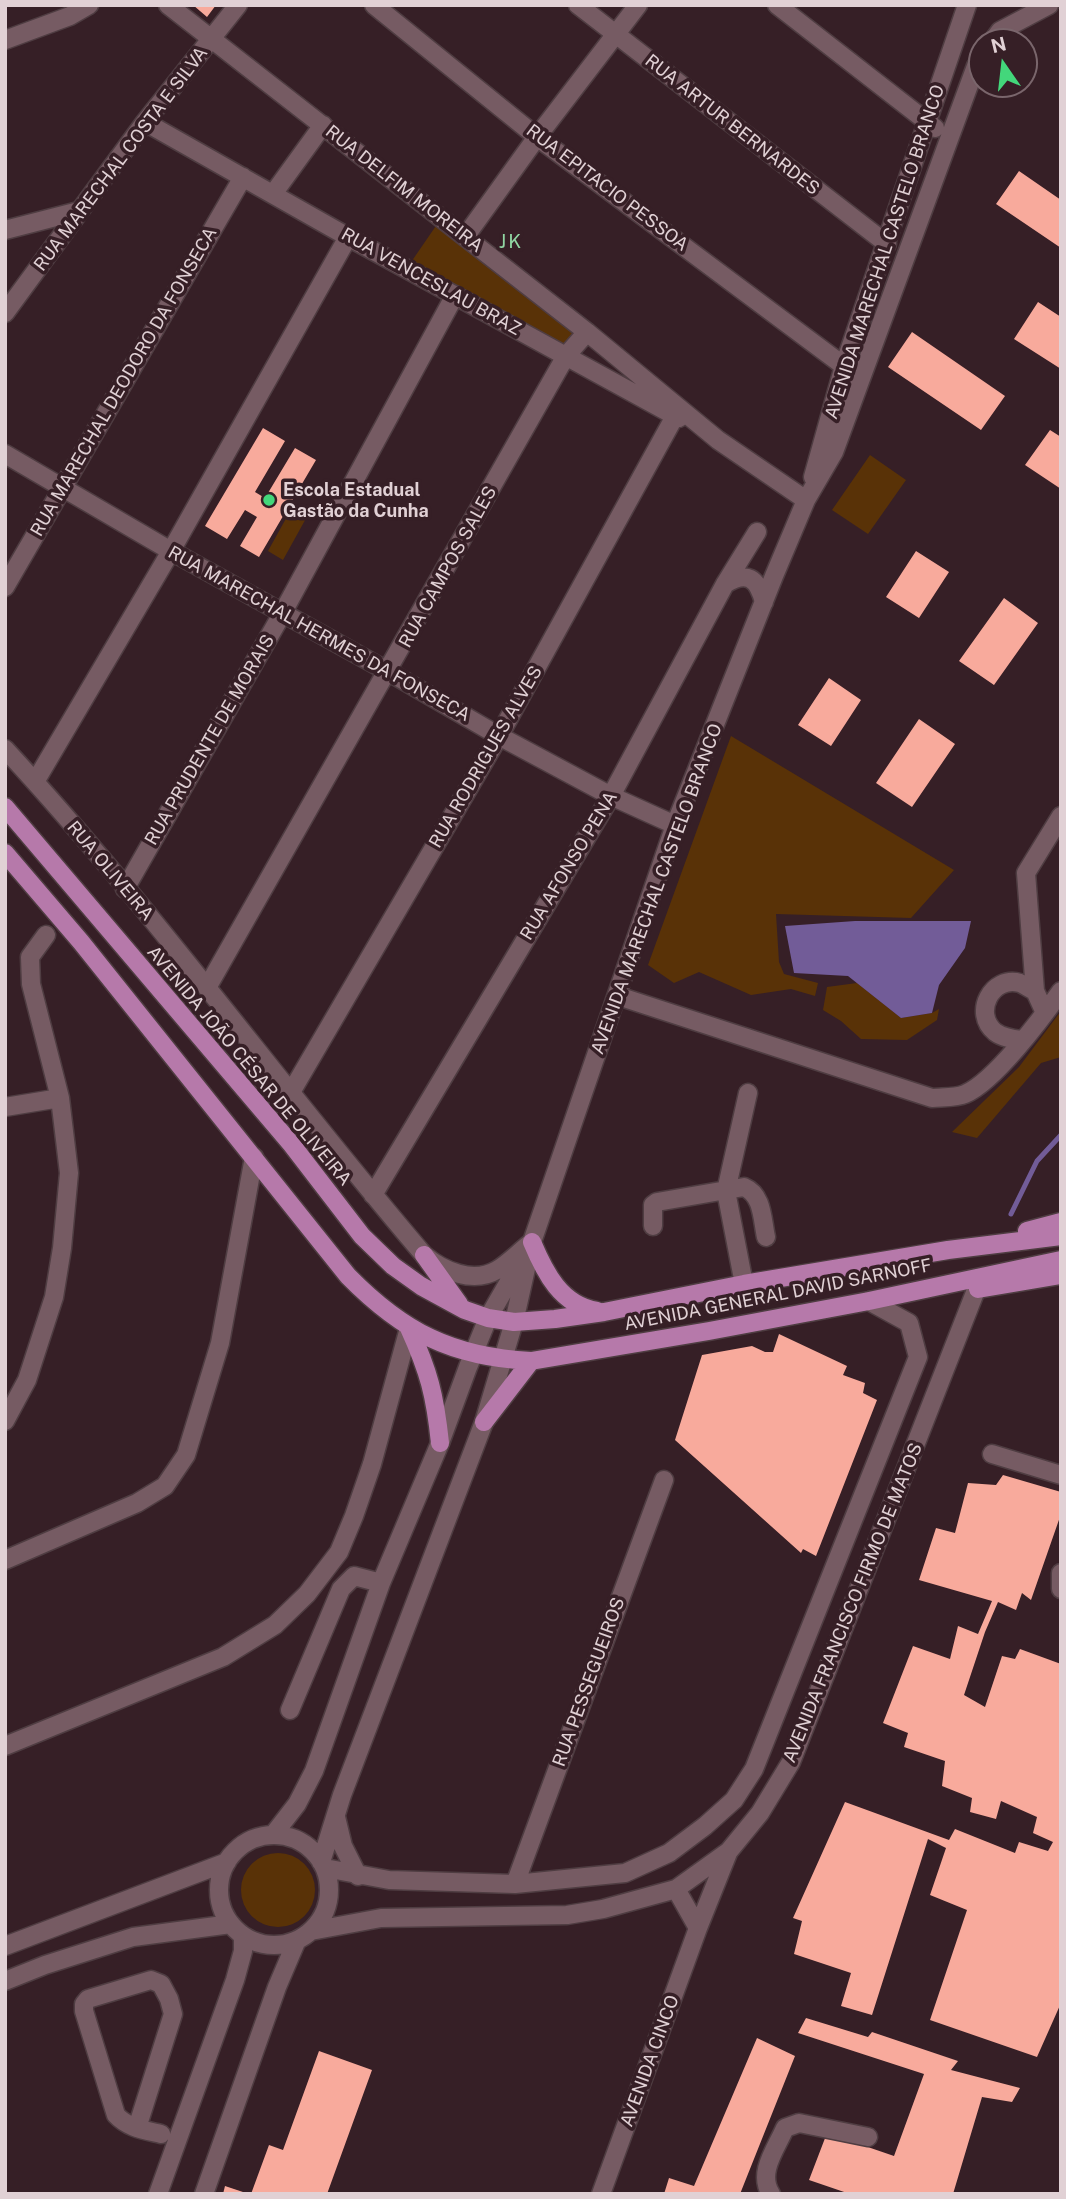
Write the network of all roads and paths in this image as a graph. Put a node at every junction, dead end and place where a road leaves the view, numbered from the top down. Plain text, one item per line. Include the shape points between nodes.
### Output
1 (89, 5) edge
2 (168, 5) edge
3 (238, 5) edge
4 (373, 5) edge
5 (578, 5) edge
6 (638, 5) edge
7 (777, 5) edge
8 (967, 5) edge
9 (1049, 5) edge
10 (1006, 28) edge
11 (614, 34) junction
12 (213, 39) junction
13 (5, 40) edge
14 (968, 86) edge
15 (145, 122) junction
16 (928, 123) junction
17 (323, 125) junction
18 (537, 137) junction
19 (948, 137) junction
20 (243, 177) junction
21 (274, 194) junction
22 (79, 211) junction
23 (5, 230) edge
24 (348, 237) junction
25 (465, 237) junction
26 (887, 244) junction
27 (13, 288) edge
28 (455, 295) junction
29 (5, 313) edge
30 (587, 332) junction
31 (566, 356) junction
32 (844, 366) junction
33 (675, 416) junction
34 (718, 440) junction
35 (5, 454) edge
36 (64, 488) junction
37 (806, 500) junction
38 (757, 532) dead end
39 (171, 551) junction
40 (725, 584) junction
41 (5, 587) edge
42 (764, 602) junction
43 (282, 614) junction
44 (389, 671) junction
45 (499, 736) junction
46 (5, 749) edge
47 (35, 782) junction
48 (611, 796) junction
49 (5, 807) edge
50 (1061, 816) edge
51 (676, 825) junction
52 (5, 853) edge
53 (125, 889) junction
54 (46, 935) dead end
55 (208, 986) junction
56 (1035, 991) junction
57 (1061, 991) edge
58 (618, 996) junction
59 (1045, 1013) junction
60 (1022, 1040) junction
61 (748, 1093) dead end
62 (290, 1094) junction
63 (60, 1098) junction
64 (5, 1107) edge
65 (254, 1157) junction
66 (726, 1191) junction
67 (373, 1195) junction
68 (1061, 1222) edge
69 (653, 1226) dead end
70 (1061, 1236) edge
71 (766, 1237) dead end
72 (532, 1242) junction
73 (948, 1250) junction
74 (425, 1255) junction
75 (1061, 1260) edge
76 (1061, 1275) edge
77 (744, 1284) junction
78 (976, 1290) junction
79 (914, 1291) junction
80 (869, 1301) junction
81 (461, 1307) junction
82 (604, 1312) junction
83 (488, 1318) junction
84 (514, 1322) junction
85 (409, 1328) junction
86 (474, 1353) junction
87 (503, 1359) junction
88 (531, 1361) junction
89 (5, 1422) edge
90 (484, 1422) junction
91 (440, 1443) junction
92 (992, 1454) dead end
93 (1061, 1475) edge
94 (664, 1480) dead end
95 (5, 1560) edge
96 (1061, 1573) edge
97 (381, 1583) junction
98 (1061, 1589) edge
99 (290, 1710) dead end
100 (5, 1746) edge
101 (335, 1815) junction
102 (273, 1835) junction
103 (729, 1852) junction
104 (227, 1862) junction
105 (323, 1865) junction
106 (359, 1876) junction
107 (515, 1884) junction
108 (676, 1889) junction
109 (698, 1928) junction
110 (237, 1930) junction
111 (304, 1936) junction
112 (5, 1947) edge
113 (5, 1981) edge
114 (138, 2128) junction
115 (161, 2134) dead end
116 (868, 2137) dead end
117 (158, 2194) edge
118 (204, 2194) edge
119 (601, 2194) edge
120 (771, 2194) edge

1 - 13 street
2 - 12 street, RUA DELFIM MOREIRA
3 - 12 street, RUA MARECHAL COSTA E SILVA
4 - 18 street, RUA EPITACIO PESSOA
5 - 11 street, RUA ARTUR BERNARDES
6 - 11 street
7 - 16 street
8 - 16 street, AVENIDA MARECHAL CASTELO BRANCO
9 - 10 street
11 - 18 street
11 - 26 street, RUA ARTUR BERNARDES
12 - 15 street, RUA MARECHAL COSTA E SILVA
12 - 17 street, RUA DELFIM MOREIRA
14 - 19 street, AVENIDA MARECHAL CASTELO BRANCO
15 - 20 street, RUA VENCESLAU BRAZ
15 - 22 street, RUA MARECHAL COSTA E SILVA
16 - 19 street
16 - 26 street, AVENIDA MARECHAL CASTELO BRANCO
17 - 21 street
17 - 25 street, RUA DELFIM MOREIRA
18 - 25 street
18 - 32 street, RUA EPITACIO PESSOA
19 - 37 street, AVENIDA MARECHAL CASTELO BRANCO via 834,452
20 - 21 street, RUA VENCESLAU BRAZ
20 - 36 street, RUA MARECHAL DEODORO DA FONSECA
21 - 24 street, RUA VENCESLAU BRAZ
22 - 23 street
22 - 27 street, RUA MARECHAL COSTA E SILVA
24 - 28 street, RUA VENCESLAU BRAZ
24 - 39 street
25 - 30 street, RUA DELFIM MOREIRA
26 - 32 street, AVENIDA MARECHAL CASTELO BRANCO
27 - 29 street, RUA MARECHAL COSTA E SILVA
28 - 31 street, RUA VENCESLAU BRAZ
28 - 43 street, RUA PRUDENTE DE MORAIS
30 - 31 street, RUA CAMPOS SALES
30 - 34 street, RUA DELFIM MOREIRA
31 - 33 street, RUA VENCESLAU BRAZ
31 - 44 street, RUA CAMPOS SALES
32 - 37 street, AVENIDA MARECHAL CASTELO BRANCO
33 - 34 street, RUA VENCESLAU BRAZ
33 - 45 street, RUA RODRIGUES ALVES
34 - 37 street, RUA DELFIM MOREIRA
35 - 36 street, RUA MARECHAL HERMES DA FONSECA
36 - 39 street, RUA MARECHAL HERMES DA FONSECA
36 - 41 street, RUA MARECHAL DEODORO DA FONSECA
37 - 42 street, AVENIDA MARECHAL CASTELO BRANCO
38 - 40 street, RUA AFONSO PENA
39 - 43 street, RUA MARECHAL HERMES DA FONSECA
39 - 47 street
40 - 42 street via 738,576 748,577
40 - 48 street, RUA AFONSO PENA
42 - 51 street, AVENIDA MARECHAL CASTELO BRANCO
43 - 44 street, RUA MARECHAL HERMES DA FONSECA
43 - 53 street, RUA PRUDENTE DE MORAIS
44 - 45 street, RUA MARECHAL HERMES DA FONSECA
44 - 55 street, RUA CAMPOS SALES
45 - 48 street, RUA MARECHAL HERMES DA FONSECA
45 - 62 street, RUA RODRIGUES ALVES
46 - 47 street, RUA OLIVEIRA
47 - 53 street, RUA OLIVEIRA
48 - 51 street, RUA MARECHAL HERMES DA FONSECA
48 - 67 street, RUA AFONSO PENA
49 - 81 main road, AVENIDA JOÃO CÉSAR DE OLIVEIRA via 292,1145 362,1236 411,1280
50 - 56 street via 1026,873
51 - 58 street, AVENIDA MARECHAL CASTELO BRANCO
52 - 65 main road
53 - 55 street, RUA OLIVEIRA
54 - 63 street via 30,957 31,984
55 - 62 street, RUA OLIVEIRA
56 - 59 street
56 - 60 street via 1006,982 993,990 985,1006 994,1032
57 - 59 street
58 - 60 street via 932,1098 964,1095 993,1075
58 - 72 street, AVENIDA MARECHAL CASTELO BRANCO
59 - 60 street
61 - 66 street
62 - 67 street, RUA OLIVEIRA
63 - 64 street
63 - 89 street via 69,1173 56,1285 27,1380
65 - 85 main road via 348,1276 376,1305
65 - 95 street via 220,1343 186,1455 164,1486 137,1503
66 - 69 street via 657,1202 652,1209
66 - 71 street via 744,1187 753,1191
66 - 77 street
67 - 74 street, RUA OLIVEIRA
68 - 73 main road
70 - 73 main road, AVENIDA GENERAL DAVID SARNOFF
72 - 74 street, RUA OLIVEIRA via 495,1271 480,1275 450,1272
72 - 82 main road via 560,1292 573,1303
72 - 83 street, AVENIDA MARECHAL CASTELO BRANCO
72 - 84 street, AVENIDA MARECHAL CASTELO BRANCO
73 - 77 main road, AVENIDA GENERAL DAVID SARNOFF
74 - 81 main road
75 - 79 main road, AVENIDA GENERAL DAVID SARNOFF
76 - 78 main road
77 - 82 main road, AVENIDA GENERAL DAVID SARNOFF
78 - 79 main road
78 - 103 street, AVENIDA FRANCISCO FIRMO DE MATOS via 791,1762
79 - 80 main road, AVENIDA GENERAL DAVID SARNOFF
80 - 88 main road, AVENIDA GENERAL DAVID SARNOFF
80 - 107 street, AVENIDA FRANCISCO FIRMO DE MATOS via 909,1323 918,1357 754,1769 734,1800 669,1853 625,1873
81 - 83 main road, AVENIDA JOÃO CÉSAR DE OLIVEIRA
82 - 84 main road, AVENIDA GENERAL DAVID SARNOFF
83 - 84 main road, AVENIDA GENERAL DAVID SARNOFF
83 - 86 street
84 - 87 street
85 - 86 main road
85 - 91 main road via 432,1384
85 - 100 street via 355,1517 339,1552 307,1594 275,1625 223,1657
86 - 87 main road, AVENIDA GENERAL DAVID SARNOFF
86 - 91 street
87 - 88 main road, AVENIDA GENERAL DAVID SARNOFF
87 - 90 street
88 - 90 main road
90 - 101 street
91 - 97 street
92 - 93 street
94 - 107 street, RUA PESSEGUEIROS
96 - 98 street
97 - 99 street via 354,1576 341,1589
97 - 102 street via 314,1770 297,1804
101 - 105 street
101 - 106 street via 343,1846
102 - 104 street via 239,1848
102 - 105 street via 301,1842
103 - 108 street, AVENIDA FRANCISCO FIRMO DE MATOS
103 - 109 street, AVENIDA CINCO
104 - 110 street via 220,1879 221,1903
104 - 112 street
105 - 106 street, AVENIDA FRANCISCO FIRMO DE MATOS
105 - 111 street via 329,1895 326,1909
106 - 107 street, AVENIDA FRANCISCO FIRMO DE MATOS
108 - 109 street
108 - 111 street, AVENIDA FRANCISCO FIRMO DE MATOS via 567,1915 382,1918
109 - 119 street, AVENIDA CINCO
110 - 111 street via 260,1943 278,1945
110 - 113 street via 133,1937
110 - 117 street via 243,1951 235,1980
111 - 118 street via 277,1987
114 - 114 street via 124,2124 117,2115 84,2004 151,1980 161,1984 173,2014
114 - 115 street
116 - 120 street via 799,2123 785,2128 766,2168 765,2185

